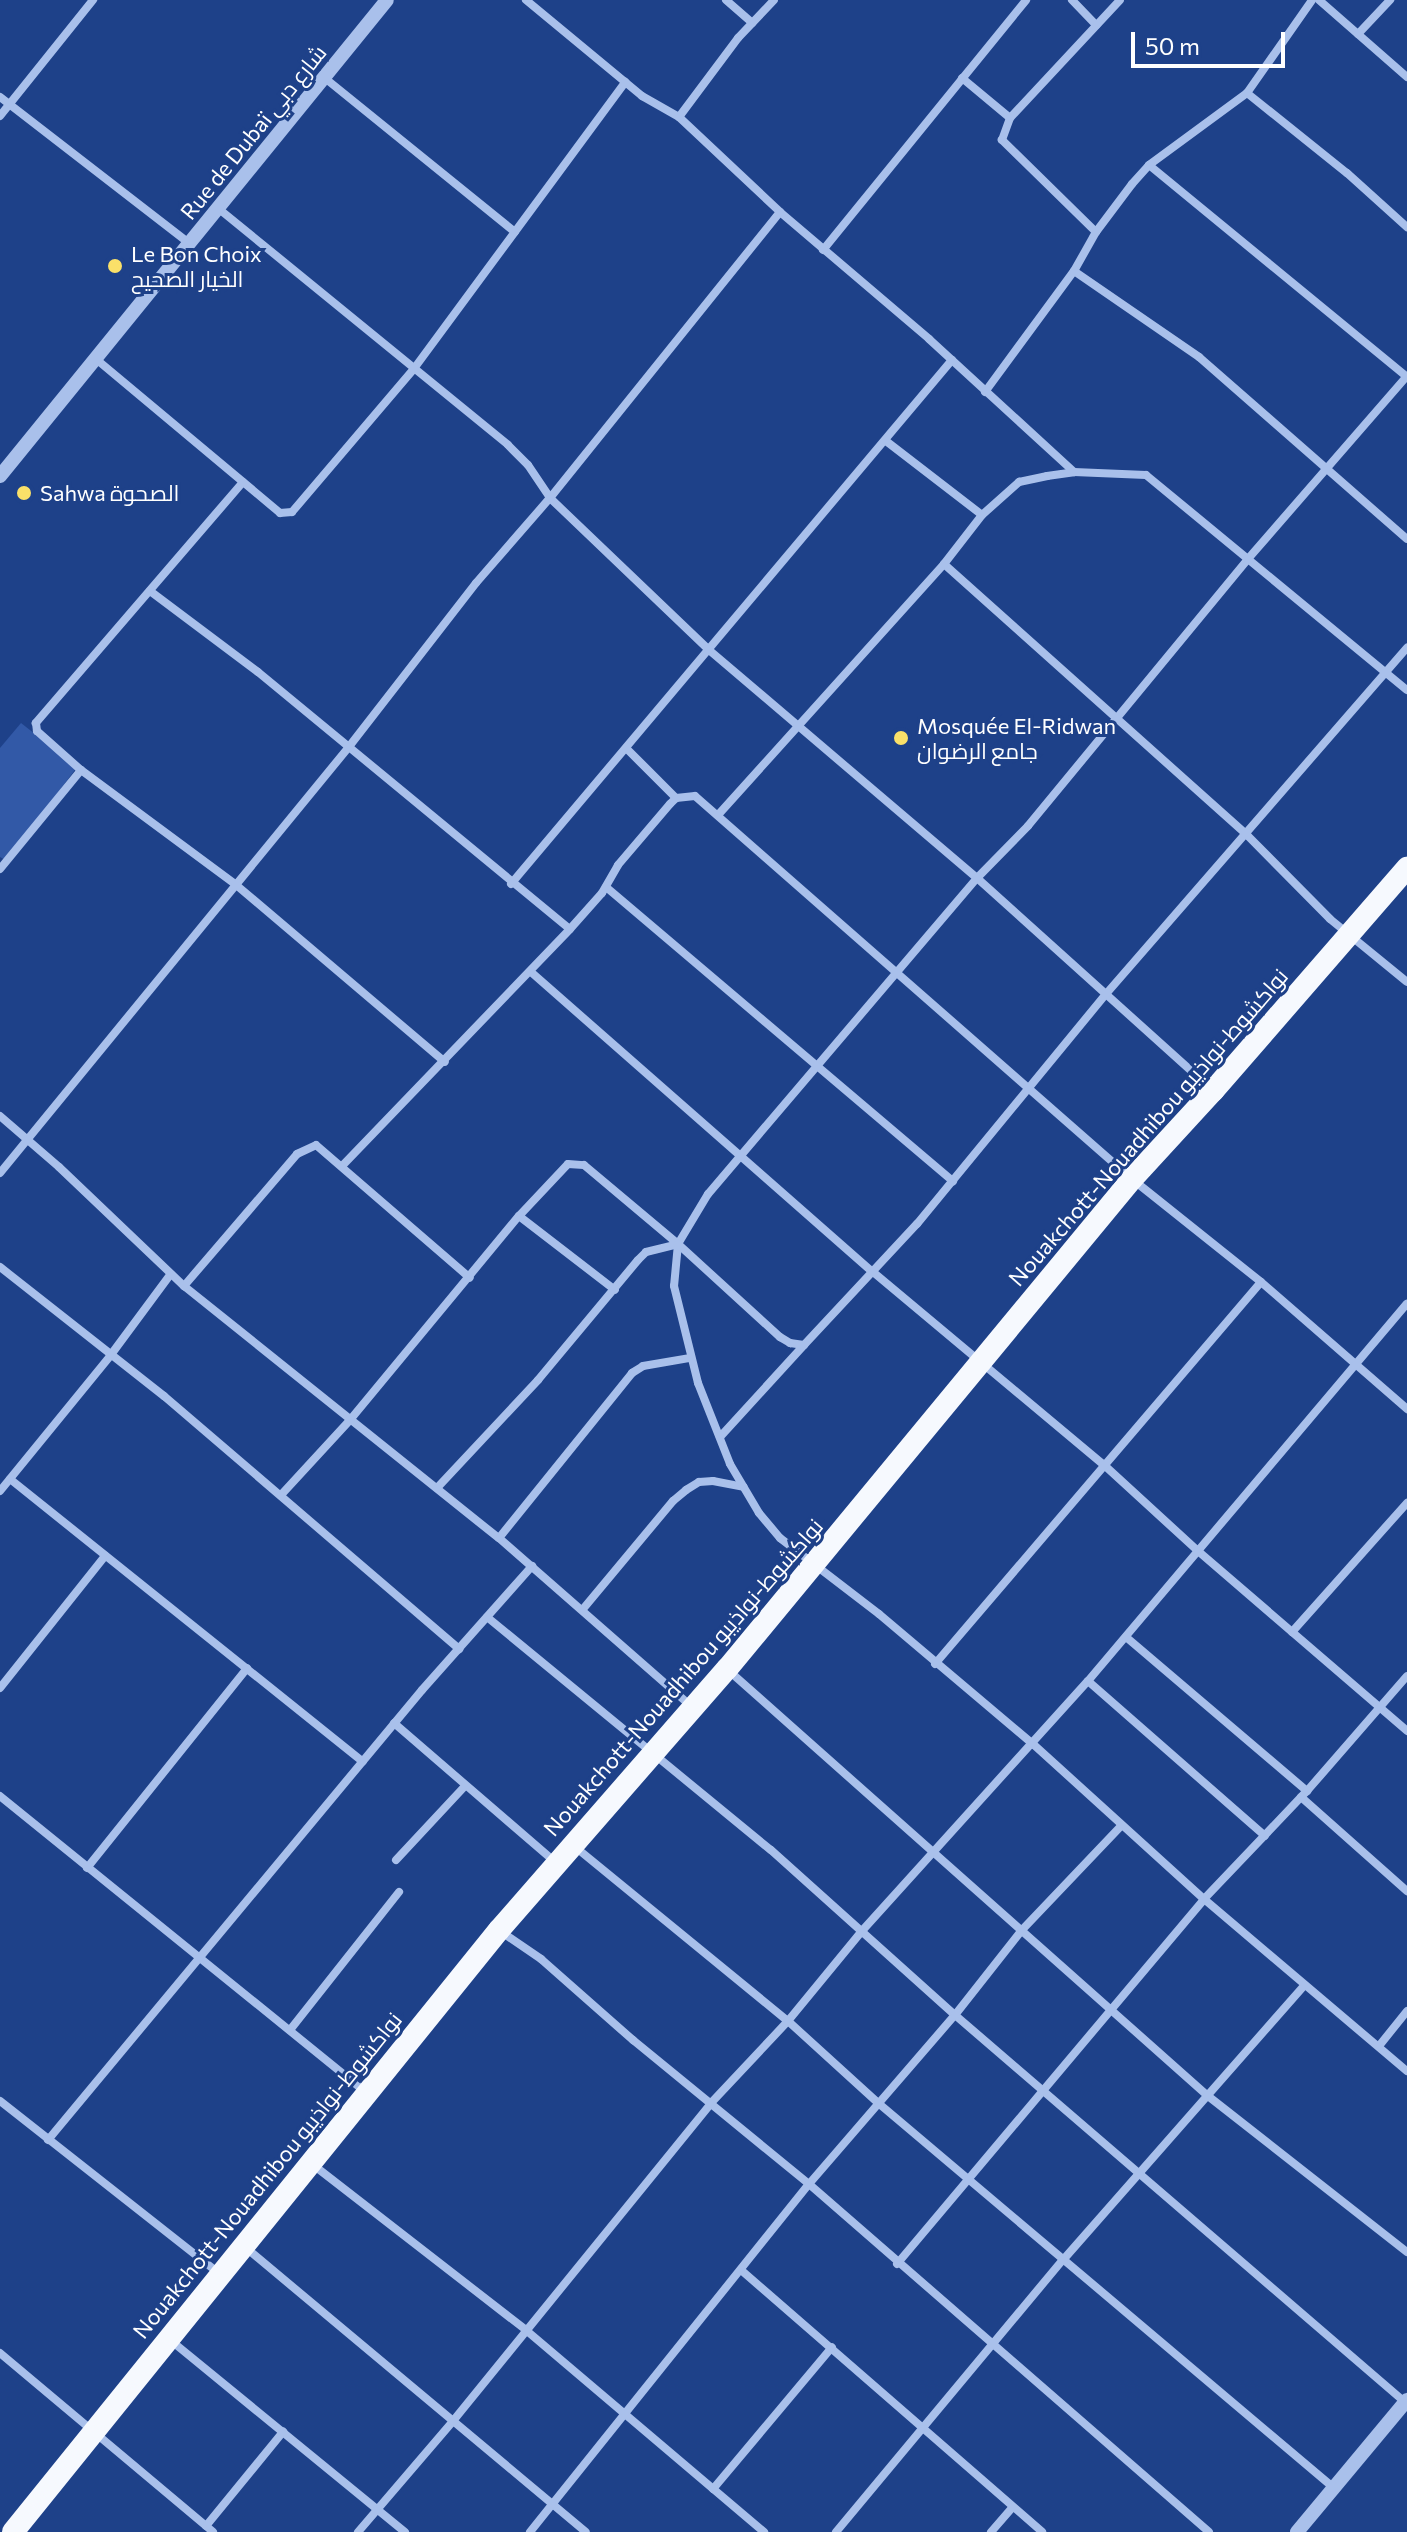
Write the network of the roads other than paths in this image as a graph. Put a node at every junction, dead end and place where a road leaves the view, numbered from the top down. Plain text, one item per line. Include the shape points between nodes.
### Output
1 (93, 0) edge
2 (387, 0) edge
3 (526, 0) edge
4 (726, 0) edge
5 (774, 0) edge
6 (1026, 0) edge
7 (1072, 0) edge
8 (1120, 0) edge
9 (1312, 0) edge
10 (1319, 0) edge
11 (1390, 0) edge
12 (752, 23) junction
13 (1096, 25) junction
14 (1358, 34) junction
15 (1407, 77) edge
16 (962, 78) junction
17 (326, 79) junction
18 (625, 82) junction
19 (1247, 93) junction
20 (0, 97) edge
21 (9, 105) junction
22 (0, 116) edge
23 (679, 117) junction
24 (1010, 118) junction
25 (1149, 165) junction
26 (219, 209) junction
27 (780, 212) junction
28 (1407, 227) edge
29 (515, 232) junction
30 (1096, 232) junction
31 (190, 244) junction
32 (823, 250) junction
33 (1074, 271) junction
34 (96, 359) junction
35 (952, 360) junction
36 (413, 370) junction
37 (1407, 377) edge
38 (985, 392) junction
39 (886, 441) junction
40 (1328, 470) junction
41 (1074, 472) junction
42 (0, 476) edge
43 (243, 482) junction
44 (550, 498) junction
45 (982, 515) junction
46 (1407, 539) edge
47 (1248, 559) junction
48 (944, 564) junction
49 (150, 591) junction
50 (1407, 648) edge
51 (709, 650) junction
52 (1386, 672) junction
53 (1407, 690) edge
54 (1115, 719) junction
55 (797, 725) junction
56 (348, 748) junction
57 (626, 748) junction
58 (81, 770) junction
59 (676, 798) junction
60 (718, 815) junction
61 (1247, 835) junction
62 (1, 866) edge
63 (1407, 868) edge
64 (977, 878) junction
65 (235, 884) junction
66 (511, 884) junction
67 (606, 887) junction
68 (570, 929) junction
69 (1350, 936) junction
70 (531, 972) junction
71 (896, 972) junction
72 (1407, 982) edge
73 (1106, 994) junction
74 (445, 1062) junction
75 (817, 1063) junction
76 (1031, 1089) junction
77 (1213, 1091) junction
78 (0, 1116) edge
79 (28, 1141) junction
80 (740, 1155) junction
81 (343, 1165) junction
82 (0, 1173) edge
83 (1132, 1179) junction
84 (953, 1181) junction
85 (519, 1216) junction
86 (678, 1244) junction
87 (0, 1267) edge
88 (873, 1272) junction
89 (170, 1275) junction
90 (470, 1278) junction
91 (1261, 1282) junction
92 (184, 1286) junction
93 (615, 1290) junction
94 (1407, 1304) edge
95 (804, 1345) junction
96 (110, 1356) junction
97 (690, 1358) junction
98 (983, 1361) junction
99 (1356, 1365) junction
100 (1407, 1409) edge
101 (350, 1420) junction
102 (720, 1437) junction
103 (1103, 1464) junction
104 (10, 1479) junction
105 (743, 1487) junction
106 (437, 1488) junction
107 (0, 1491) edge
108 (281, 1495) junction
109 (1407, 1503) edge
110 (499, 1538) junction
111 (1198, 1551) junction
112 (105, 1556) junction
113 (814, 1564) junction
114 (532, 1566) junction
115 (583, 1609) junction
116 (487, 1617) junction
117 (1292, 1632) junction
118 (1126, 1637) junction
119 (459, 1649) junction
120 (935, 1664) junction
121 (247, 1668) junction
122 (727, 1669) junction
123 (1407, 1676) edge
124 (1088, 1681) junction
125 (0, 1688) edge
126 (692, 1707) junction
127 (1380, 1708) junction
128 (394, 1723) junction
129 (1407, 1731) edge
130 (1033, 1744) junction
131 (652, 1754) junction
132 (363, 1762) junction
133 (465, 1786) junction
134 (1304, 1794) junction
135 (0, 1796) edge
136 (1121, 1826) junction
137 (1265, 1836) junction
138 (573, 1846) junction
139 (932, 1852) junction
140 (396, 1860) dead end
141 (557, 1864) junction
142 (87, 1868) junction
143 (1407, 1891) edge
144 (399, 1892) dead end
145 (1204, 1899) junction
146 (499, 1930) junction
147 (1021, 1931) junction
148 (861, 1932) junction
149 (201, 1958) junction
150 (1305, 1985) junction
151 (1110, 2009) junction
152 (1407, 2011) edge
153 (955, 2015) junction
154 (788, 2021) junction
155 (290, 2030) junction
156 (1379, 2046) junction
157 (1407, 2071) edge
158 (1043, 2087) junction
159 (368, 2093) junction
160 (1208, 2096) junction
161 (0, 2101) edge
162 (877, 2102) junction
163 (711, 2103) junction
164 (48, 2140) junction
165 (309, 2162) junction
166 (1141, 2171) junction
167 (969, 2180) junction
168 (809, 2184) junction
169 (244, 2246) junction
170 (1407, 2252) edge
171 (1063, 2260) junction
172 (897, 2264) junction
173 (741, 2270) junction
174 (221, 2275) junction
175 (527, 2331) junction
176 (169, 2338) junction
177 (992, 2344) junction
178 (832, 2347) junction
179 (0, 2353) edge
180 (1407, 2402) edge
181 (624, 2414) junction
182 (453, 2421) junction
183 (924, 2427) junction
184 (93, 2430) junction
185 (283, 2432) junction
186 (1334, 2488) junction
187 (713, 2489) junction
188 (552, 2503) junction
189 (1013, 2507) junction
190 (375, 2508) junction
191 (210, 2529) edge
192 (13, 2532) edge
193 (358, 2532) edge
194 (405, 2532) edge
195 (530, 2532) edge
196 (586, 2532) edge
197 (764, 2532) edge
198 (836, 2532) edge
199 (991, 2532) edge
200 (1042, 2532) edge
201 (1209, 2532) edge
202 (1297, 2532) edge

1 - 21 street
2 - 17 street, Rue de Dubaï شارع دبي
3 - 18 street
4 - 12 street
5 - 12 street
6 - 16 street
7 - 13 street
8 - 13 street
9 - 19 street
10 - 14 street
11 - 14 street
12 - 23 street
13 - 24 street
14 - 15 street
16 - 24 street
16 - 32 street
17 - 26 street, Rue de Dubaï شارع دبي
17 - 29 street
18 - 23 street
18 - 29 street
19 - 25 street
19 - 28 street
20 - 21 street
21 - 22 street
21 - 31 street
23 - 27 street
24 - 30 street via 1002,140
25 - 30 street
25 - 37 street
26 - 31 street, Rue de Dubaï شارع دبي
26 - 36 street
27 - 32 street
27 - 44 street
29 - 36 street
30 - 33 street
31 - 34 street, Rue de Dubaï شارع دبي
32 - 35 street
33 - 38 street
33 - 40 street via 1199,357
34 - 42 street, Rue de Dubaï شارع دبي
34 - 43 street
35 - 38 street
35 - 39 street
36 - 43 street via 296,510 280,513
36 - 44 street via 508,445
37 - 40 street
38 - 41 street
39 - 45 street
39 - 51 street
40 - 46 street
40 - 47 street
41 - 45 street via 1019,482
41 - 47 street via 1146,475
43 - 49 street
44 - 51 street
44 - 56 street via 476,583
45 - 48 street
47 - 52 street
47 - 54 street
48 - 54 street
48 - 55 street
49 - 56 street
49 - 58 street via 36,723 38,735
50 - 52 street
51 - 55 street
51 - 57 street
52 - 53 street
52 - 61 street
54 - 61 street
54 - 64 street via 1028,826
55 - 60 street
55 - 64 street
56 - 65 street
56 - 66 street
57 - 59 street
57 - 66 street
58 - 62 street
58 - 65 street
59 - 60 street via 695,796
59 - 67 street via 618,865
60 - 71 street
61 - 69 street
61 - 73 street
63 - 69 highway, Nouakchott-Nouadhibou نواكشوط-نواذيبو
64 - 71 street
64 - 73 street
65 - 74 street
65 - 79 street
66 - 68 street
67 - 68 street
67 - 75 street
68 - 70 street
69 - 72 street
69 - 77 highway, Nouakchott-Nouadhibou نواكشوط-نواذيبو
70 - 74 street
70 - 80 street
71 - 75 street
71 - 76 street
73 - 76 street
73 - 77 street
74 - 81 street
75 - 80 street
75 - 84 street
76 - 83 street
76 - 84 street
77 - 83 highway, Nouakchott-Nouadhibou نواكشوط-نواذيبو
78 - 79 street
79 - 82 street
79 - 89 street
80 - 86 street via 688,1222
80 - 88 street
81 - 90 street
81 - 92 street via 316,1145 297,1154
83 - 91 street
83 - 98 highway, Nouakchott-Nouadhibou نواكشوط-نواذيبو
84 - 88 street
85 - 86 street via 568,1164 584,1165
85 - 90 street
85 - 93 street
86 - 93 street via 646,1252
86 - 95 street via 780,1337
86 - 97 street via 674,1286
87 - 96 street
88 - 95 street
88 - 98 street
89 - 92 street
89 - 96 street
90 - 101 street
91 - 99 street
91 - 103 street
92 - 101 street
93 - 106 street
94 - 99 street
95 - 102 street
96 - 104 street
96 - 108 street
97 - 102 street
97 - 110 street via 643,1366 632,1373
98 - 103 street
98 - 113 highway, Nouakchott-Nouadhibou نواكشوط-نواذيبو
99 - 100 street
99 - 111 street
101 - 106 street
101 - 108 street
102 - 105 street
103 - 111 street
103 - 120 street
104 - 107 street
104 - 112 street
105 - 113 street via 774,1532
105 - 115 street via 713,1481 686,1490
106 - 110 street
108 - 119 street
109 - 117 street
110 - 114 street
111 - 117 street
111 - 118 street
112 - 121 street
112 - 125 street
113 - 120 street
113 - 122 highway, Nouakchott-Nouadhibou نواكشوط-نواذيبو
114 - 115 street
114 - 116 street
115 - 126 street
116 - 119 street
116 - 131 street
117 - 127 street
118 - 124 street
118 - 134 street
119 - 128 street
120 - 130 street
121 - 132 street
121 - 142 street
122 - 126 highway, Nouakchott-Nouadhibou نواكشوط-نواذيبو
122 - 139 street
123 - 127 street
124 - 130 street
124 - 137 street
126 - 131 highway, Nouakchott-Nouadhibou نواكشوط-نواذيبو
127 - 129 street
127 - 134 street
128 - 132 street
128 - 133 street
130 - 136 street
130 - 139 street
131 - 138 highway, Nouakchott-Nouadhibou نواكشوط-نواذيبو
131 - 148 street via 771,1850
132 - 149 street
133 - 140 street
133 - 141 street
134 - 137 street
134 - 143 street
135 - 142 street
136 - 145 street
136 - 147 street
137 - 145 street
138 - 141 highway, Nouakchott-Nouadhibou نواكشوط-نواذيبو
138 - 154 street
139 - 147 street
139 - 148 street
141 - 146 highway, Nouakchott-Nouadhibou نواكشوط-نواذيبو
142 - 149 street
144 - 155 street
145 - 150 street
145 - 151 street
146 - 159 highway, Nouakchott-Nouadhibou نواكشوط-نواذيبو
146 - 163 street via 541,1959
147 - 151 street
147 - 153 street
148 - 153 street
148 - 154 street
149 - 155 street
149 - 164 street
150 - 156 street
150 - 160 street
151 - 158 street
151 - 160 street
152 - 156 street
153 - 158 street
153 - 162 street
154 - 162 street
154 - 163 street
155 - 159 street
156 - 157 street
158 - 166 street
158 - 167 street
159 - 165 highway, Nouakchott-Nouadhibou نواكشوط-نواذيبو
160 - 166 street
160 - 170 street
161 - 164 street
162 - 167 street
162 - 168 street
163 - 168 street
163 - 175 street
164 - 174 street
165 - 169 highway, Nouakchott-Nouadhibou نواكشوط-نواذيبو
165 - 175 street
166 - 171 street
166 - 180 street
167 - 171 street
167 - 172 street
168 - 172 street
168 - 173 street
169 - 174 highway, Nouakchott-Nouadhibou نواكشوط-نواذيبو
169 - 182 street
171 - 177 street
171 - 186 street
172 - 177 street
173 - 178 street
173 - 181 street
174 - 176 highway, Nouakchott-Nouadhibou نواكشوط-نواذيبو
175 - 181 street
175 - 182 street
176 - 184 highway, Nouakchott-Nouadhibou نواكشوط-نواذيبو
176 - 185 street
177 - 183 street
177 - 201 street
178 - 183 street
178 - 187 street
179 - 184 street
180 - 186 street
181 - 187 street
181 - 188 street
182 - 188 street
182 - 190 street
183 - 189 street
183 - 198 street
184 - 191 street
184 - 192 highway, Nouakchott-Nouadhibou نواكشوط-نواذيبو
185 - 190 street
185 - 191 street
186 - 202 street
187 - 197 street
188 - 195 street
188 - 196 street
189 - 199 street
189 - 200 street
190 - 193 street
190 - 194 street

